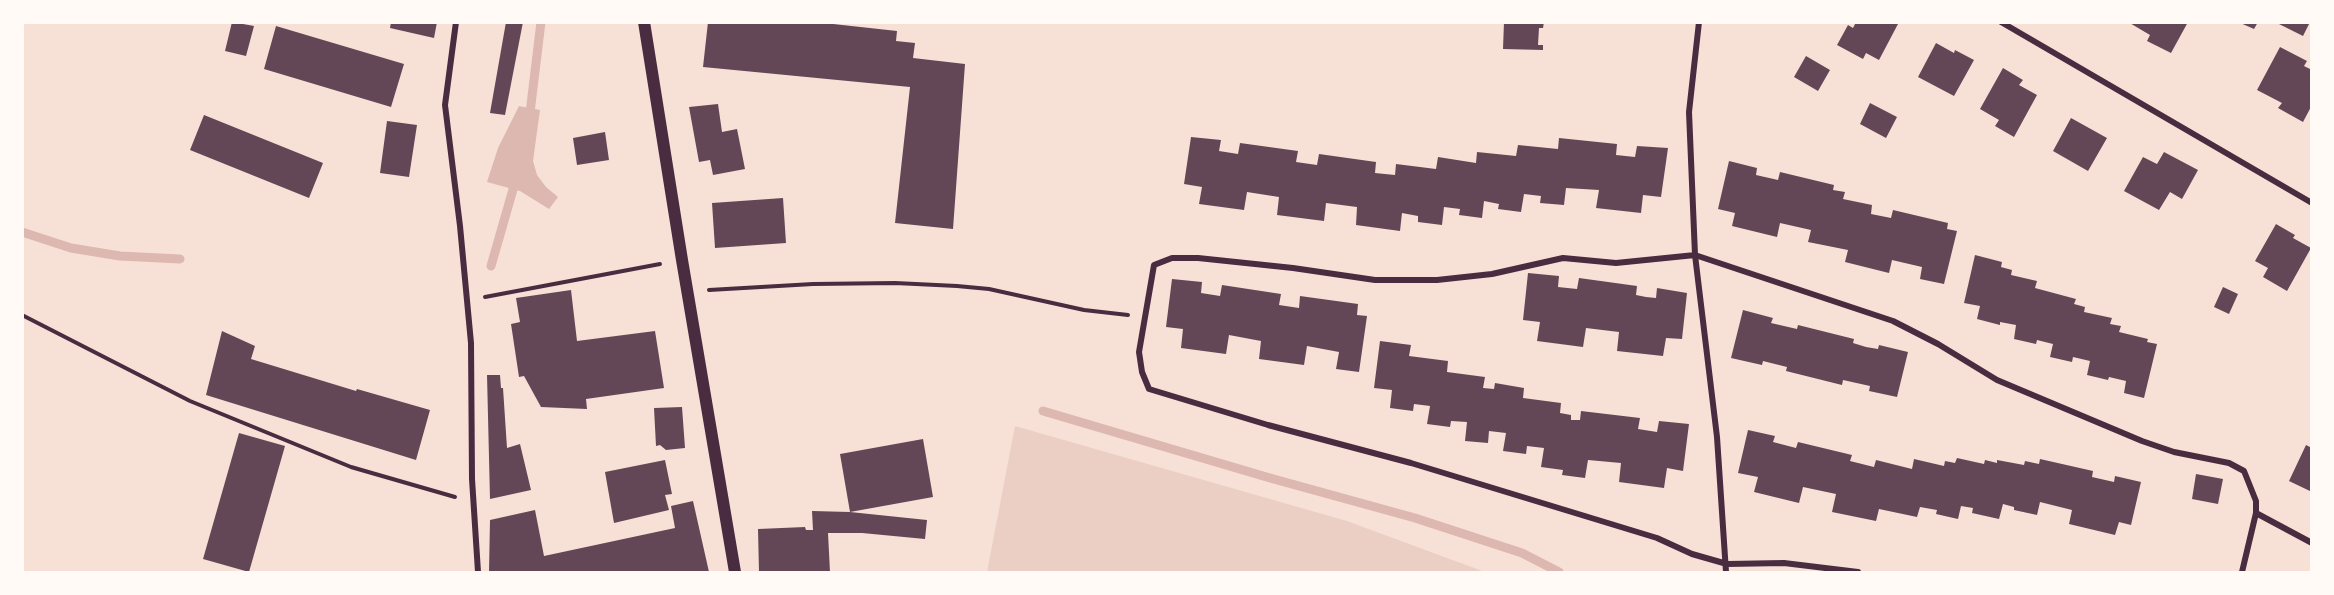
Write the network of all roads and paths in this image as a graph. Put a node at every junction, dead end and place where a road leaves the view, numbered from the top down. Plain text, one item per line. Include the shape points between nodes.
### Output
1 (456, 22) edge
2 (644, 22) edge
3 (1699, 22) edge
4 (2001, 22) edge
5 (2312, 203) edge
6 (1695, 255) junction
7 (682, 260) junction
8 (687, 292) junction
9 (467, 300) junction
10 (22, 315) edge
11 (1143, 316) junction
12 (474, 503) junction
13 (2256, 513) junction
14 (2312, 543) edge
15 (1727, 564) junction
16 (478, 573) edge
17 (735, 573) edge
18 (1726, 573) edge
19 (1858, 573) edge
20 (2242, 573) edge

1 - 9 street via 445,105
2 - 7 main road
3 - 6 street via 1689,112
4 - 5 street
6 - 11 street via 1616,263 1563,258 1492,274 1427,280 1375,280 1293,268 1172,258 1154,265
6 - 13 street via 1893,321 1997,380 2142,441 2229,463 2244,471 2256,501
6 - 15 street via 1717,437
7 - 8 main road
7 - 9 path
8 - 11 path via 813,284 957,286 989,288 1084,310
8 - 17 main road
9 - 12 street
10 - 12 path via 190,401 351,467
11 - 15 street via 1139,352 1149,389 1411,463 1657,538
12 - 16 street
13 - 14 street
13 - 20 street
15 - 18 street
15 - 19 street via 1784,563

